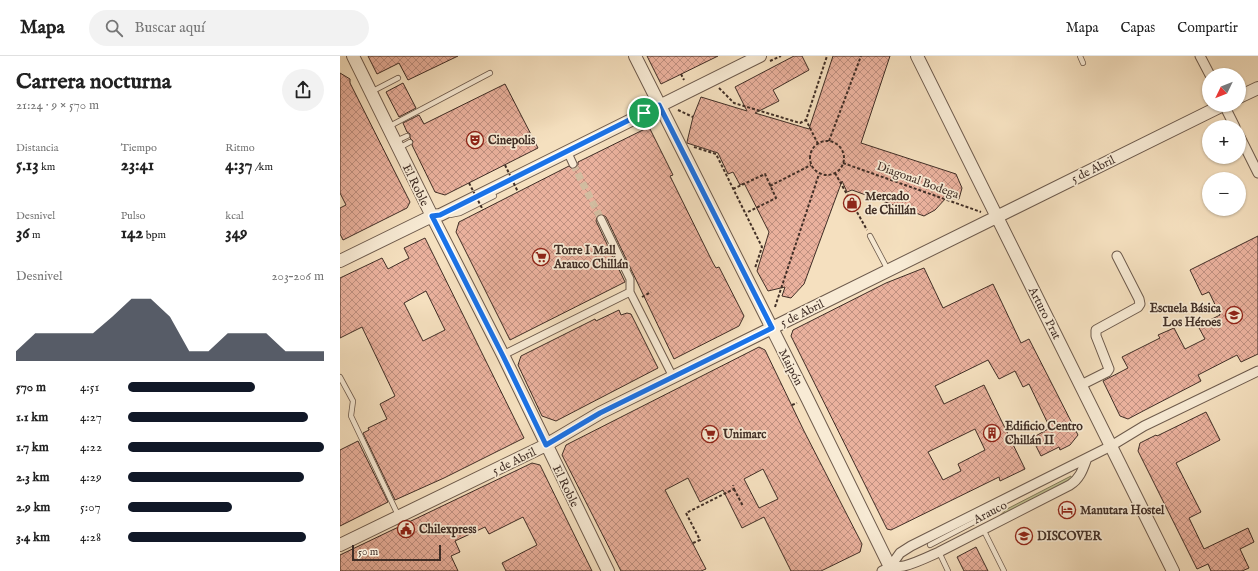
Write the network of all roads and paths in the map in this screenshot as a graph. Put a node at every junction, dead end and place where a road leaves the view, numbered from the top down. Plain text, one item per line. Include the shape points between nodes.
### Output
1 (354, 56) edge
2 (635, 56) edge
3 (760, 56) edge
4 (827, 56) edge
5 (861, 56) edge
6 (917, 56) edge
7 (1080, 56) edge
8 (1200, 56) edge
9 (1084, 63) dead end
10 (1206, 68) edge
11 (490, 73) dead end
12 (398, 78) dead end
13 (717, 86) dead end
14 (1258, 88) edge
15 (371, 92) junction
16 (1246, 94) edge
17 (659, 105) junction
18 (676, 109) dead end
19 (1209, 112) edge
20 (693, 116) dead end
21 (806, 120) junction
22 (388, 127) junction
23 (407, 136) dead end
24 (829, 141) junction
25 (410, 142) dead end
26 (818, 144) junction
27 (397, 145) junction
28 (694, 147) dead end
29 (1246, 149) edge
30 (567, 151) junction
31 (807, 152) dead end
32 (811, 153) junction
33 (843, 163) junction
34 (573, 164) tunnel mouth
35 (505, 165) dead end
36 (811, 165) junction
37 (835, 173) junction
38 (1258, 173) edge
39 (819, 174) junction
40 (470, 183) dead end
41 (770, 186) junction
42 (734, 189) junction
43 (518, 192) dead end
44 (494, 196) dead end
45 (483, 210) dead end
46 (746, 213) junction
47 (992, 215) junction
48 (436, 216) junction
49 (601, 219) tunnel mouth
50 (870, 236) joint
51 (1117, 256) dead end
52 (340, 261) edge
53 (888, 270) junction
54 (754, 271) dead end
55 (630, 292) junction
56 (770, 303) dead end
57 (772, 328) junction
58 (503, 356) junction
59 (1258, 371) edge
60 (340, 377) edge
61 (673, 377) junction
62 (1081, 385) junction
63 (546, 445) junction
64 (1111, 446) junction
65 (1087, 458) junction
66 (733, 485) dead end
67 (734, 489) junction
68 (996, 503) junction
69 (742, 506) dead end
70 (399, 517) junction
71 (983, 529) junction
72 (693, 543) dead end
73 (340, 545) edge
74 (930, 545) dead end
75 (939, 552) junction
76 (888, 570) edge
77 (608, 571) edge
78 (948, 571) edge
79 (1004, 571) edge
80 (1172, 571) edge

1 - 15 street, El Roble
2 - 17 street, Maipón
3 - 17 street
4 - 21 path
5 - 24 path
6 - 47 street, Arturo Prat
7 - 9 lane
8 - 10 street
11 - 22 lane
12 - 15 lane
13 - 21 path via 734,103 800,123
14 - 16 street
15 - 22 street, El Roble
17 - 30 street
17 - 57 street, Maipón
18 - 20 path
19 - 47 street, 5 de Abril
21 - 26 path
22 - 27 street, El Roble
23 - 27 lane
24 - 26 path
24 - 33 path via 840,147 844,157
25 - 27 lane
26 - 32 path
27 - 48 street, El Roble
28 - 42 path via 716,154
29 - 38 street
30 - 34 street
30 - 48 street
31 - 32 path
32 - 36 path
33 - 37 path
33 - 47 path, Diagonal Bodega
35 - 43 path, bridge
36 - 39 path
36 - 41 path
37 - 39 path
37 - 50 path
39 - 56 path via 774,310
40 - 45 path, bridge
41 - 42 path via 765,174
41 - 46 path via 776,198
42 - 46 path
44 - 48 lane via 460,213
46 - 54 path via 762,247
47 - 53 street, 5 de Abril
47 - 62 street, Arturo Prat
48 - 52 street
48 - 58 street, El Roble
49 - 55 street via 630,279
50 - 53 lane
51 - 62 street via 1140,304 1096,330 1109,369
53 - 57 street, 5 de Abril
55 - 58 street
55 - 61 street
57 - 61 street, 5 de Abril
57 - 76 street, Maipón
58 - 63 street, El Roble
59 - 64 street, Arauco via 1144,426
60 - 70 lane via 353,401 351,416
61 - 63 street, 5 de Abril via 600,413
62 - 64 street, Arturo Prat
63 - 70 street, 5 de Abril
63 - 77 street, El Roble
64 - 65 street, Arauco
64 - 80 street, Arturo Prat
65 - 68 street, Arauco
65 - 71 street, Arauco via 1074,482
66 - 67 path
67 - 69 path
67 - 72 path via 686,513 700,540
68 - 74 lane via 974,522
68 - 76 street, Arauco via 905,549 894,559
70 - 73 street, 5 de Abril
71 - 75 street, Arauco
71 - 79 lane
75 - 76 street, Arauco via 917,562
75 - 78 lane

